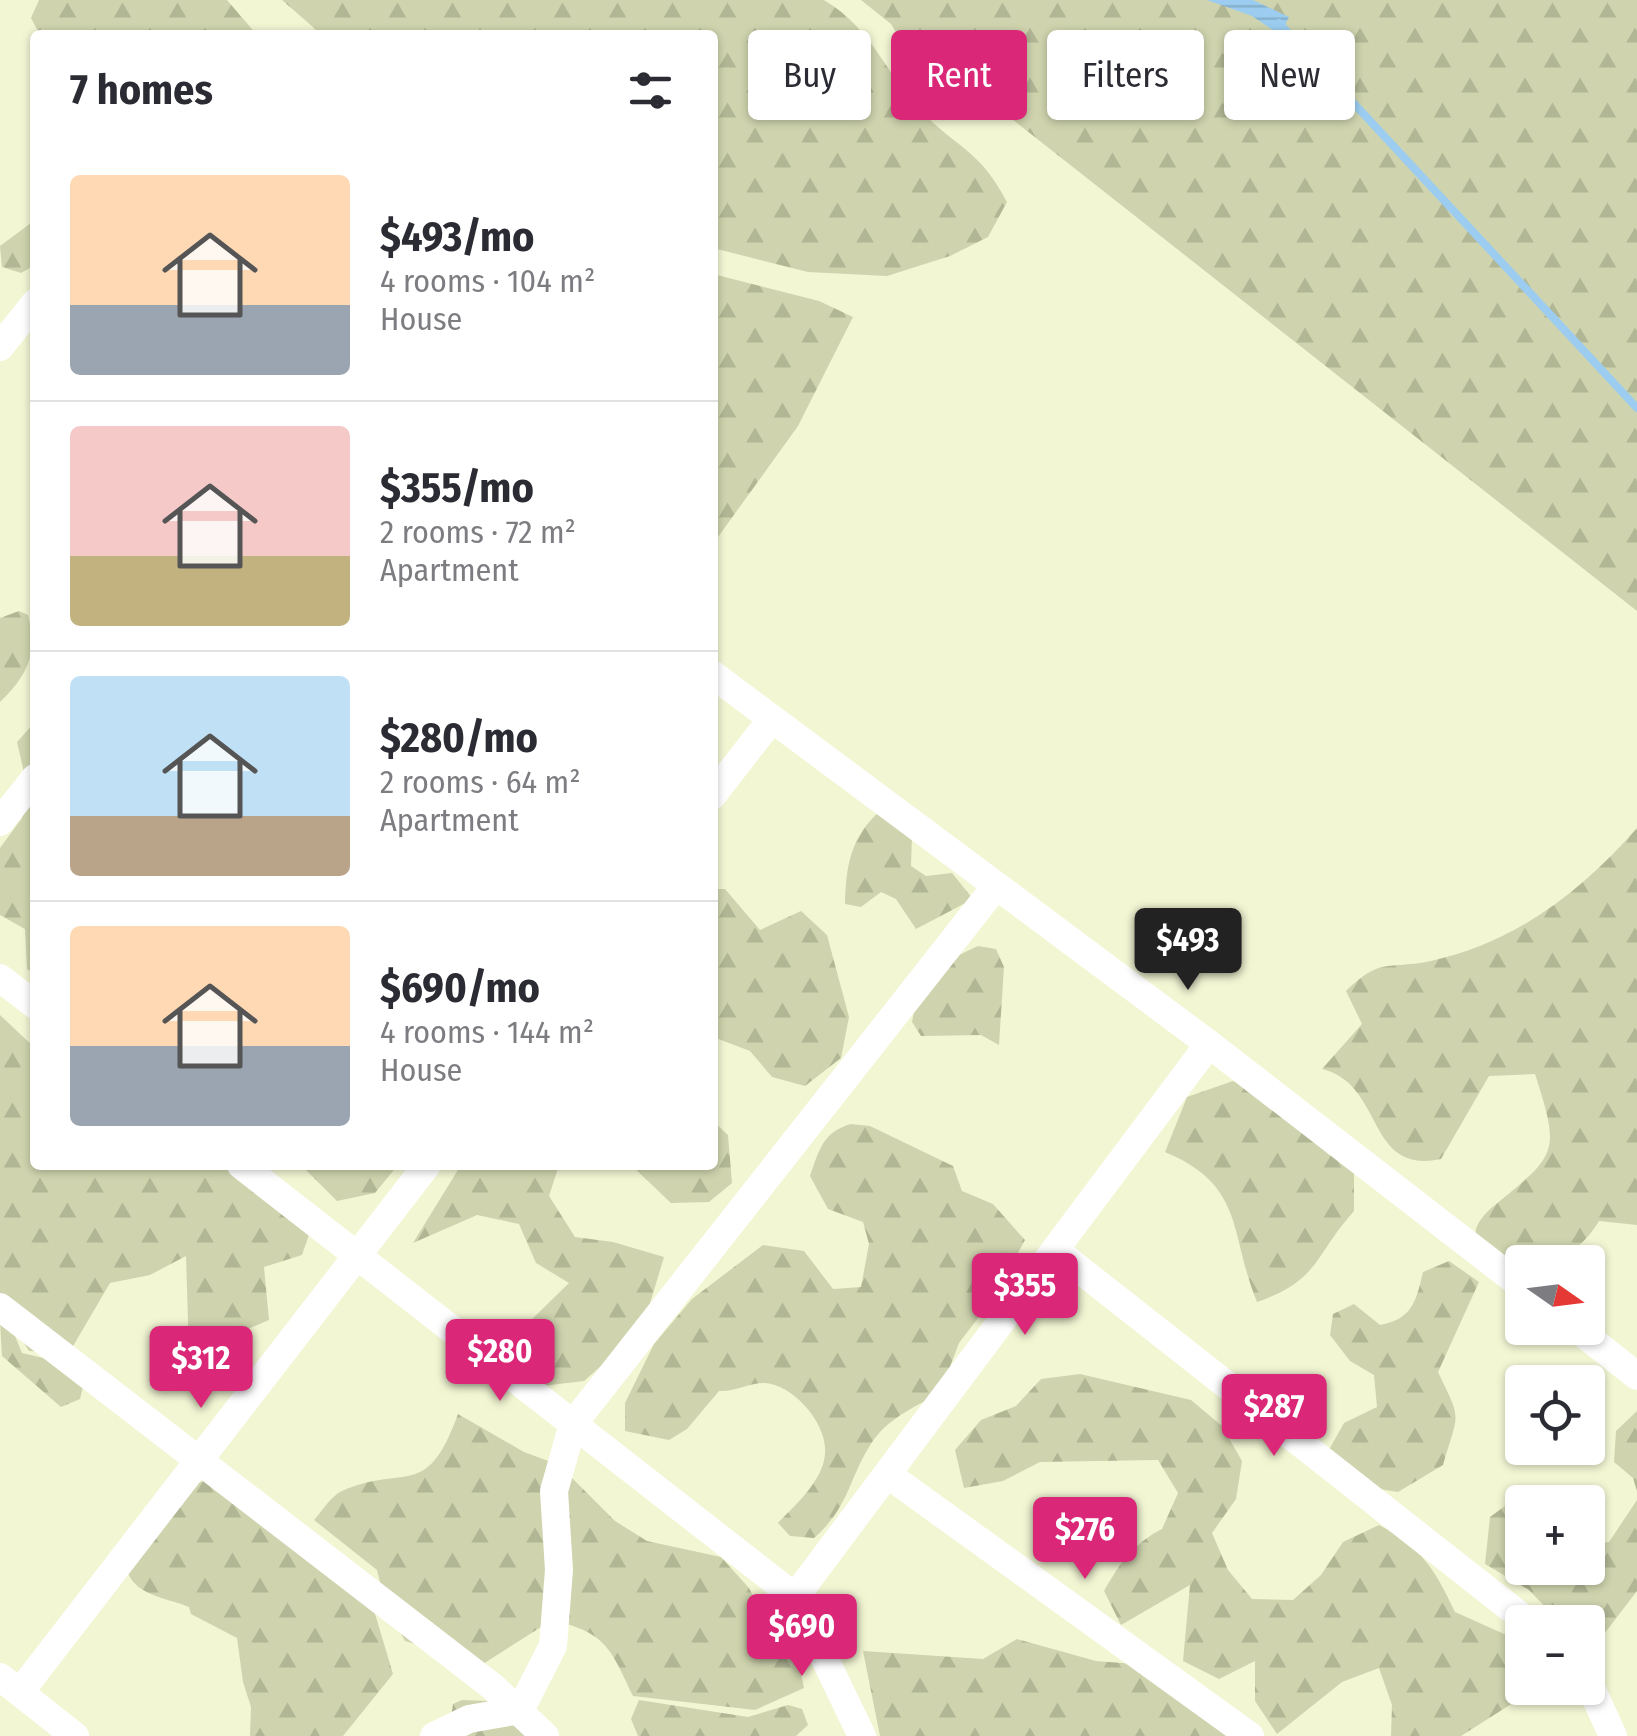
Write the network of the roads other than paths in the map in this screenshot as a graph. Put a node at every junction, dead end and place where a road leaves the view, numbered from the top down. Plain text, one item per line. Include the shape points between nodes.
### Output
1 (30, 309) edge
2 (0, 347) edge
3 (718, 679) edge
4 (772, 720) junction
5 (30, 784) edge
6 (718, 788) edge
7 (0, 822) edge
8 (996, 886) junction
9 (0, 978) edge
10 (30, 1001) edge
11 (1209, 1044) junction
12 (246, 1170) edge
13 (424, 1170) edge
14 (1054, 1250) junction
15 (357, 1256) junction
16 (1505, 1273) edge
17 (0, 1307) edge
18 (1598, 1345) edge
19 (1637, 1376) edge
20 (573, 1424) junction
21 (199, 1460) junction
22 (887, 1474) junction
23 (794, 1597) junction
24 (1506, 1605) edge
25 (10, 1684) edge
26 (1599, 1705) edge
27 (520, 1710) junction
28 (76, 1736) edge
29 (434, 1736) edge
30 (545, 1736) edge
31 (862, 1736) edge
32 (1250, 1736) edge
33 (1613, 1736) edge

1 - 2 street
3 - 4 street
4 - 6 street
4 - 8 street
5 - 7 street
8 - 11 street
8 - 20 street
9 - 10 street
11 - 14 street
11 - 16 street
12 - 15 street
13 - 15 street
14 - 22 street
14 - 24 street
15 - 20 street
15 - 21 street
17 - 21 street
18 - 19 street
20 - 23 street
20 - 27 street via 554,1491 559,1570 553,1646
21 - 25 street
21 - 27 street
22 - 23 street
22 - 32 street
23 - 31 street
25 - 28 street
26 - 33 street
27 - 29 street via 468,1719
27 - 30 street

